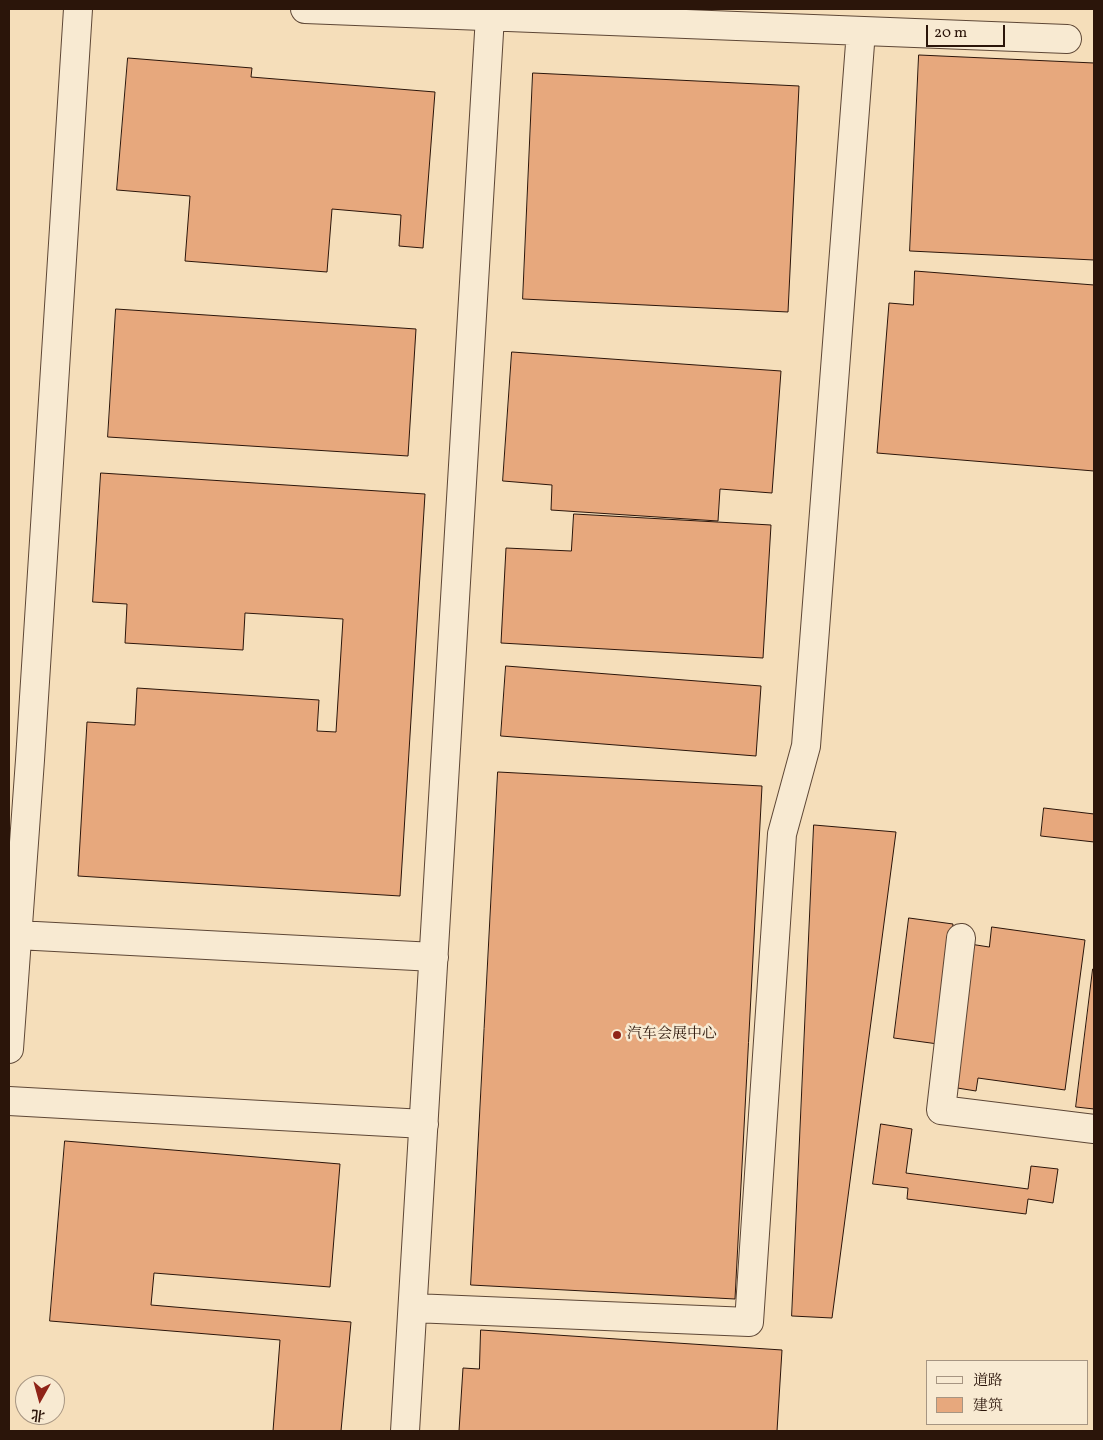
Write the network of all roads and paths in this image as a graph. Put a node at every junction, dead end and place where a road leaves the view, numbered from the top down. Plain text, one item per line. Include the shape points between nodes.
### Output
1 (78, 9) edge
2 (305, 9) edge
3 (490, 16) junction
4 (861, 31) junction
5 (1067, 39) dead end
6 (13, 933) edge
7 (962, 938) dead end
8 (434, 957) junction
9 (9, 1049) edge
10 (9, 1101) edge
11 (424, 1124) junction
12 (1094, 1129) edge
13 (413, 1308) junction
14 (405, 1431) edge

1 - 6 lane via 32,721
2 - 3 lane
3 - 4 lane
3 - 8 lane
4 - 5 lane
4 - 13 lane via 806,746 782,834 749,1322
6 - 8 lane
6 - 9 lane
7 - 12 lane via 942,1110
8 - 11 lane
10 - 11 lane
11 - 13 lane
13 - 14 lane

